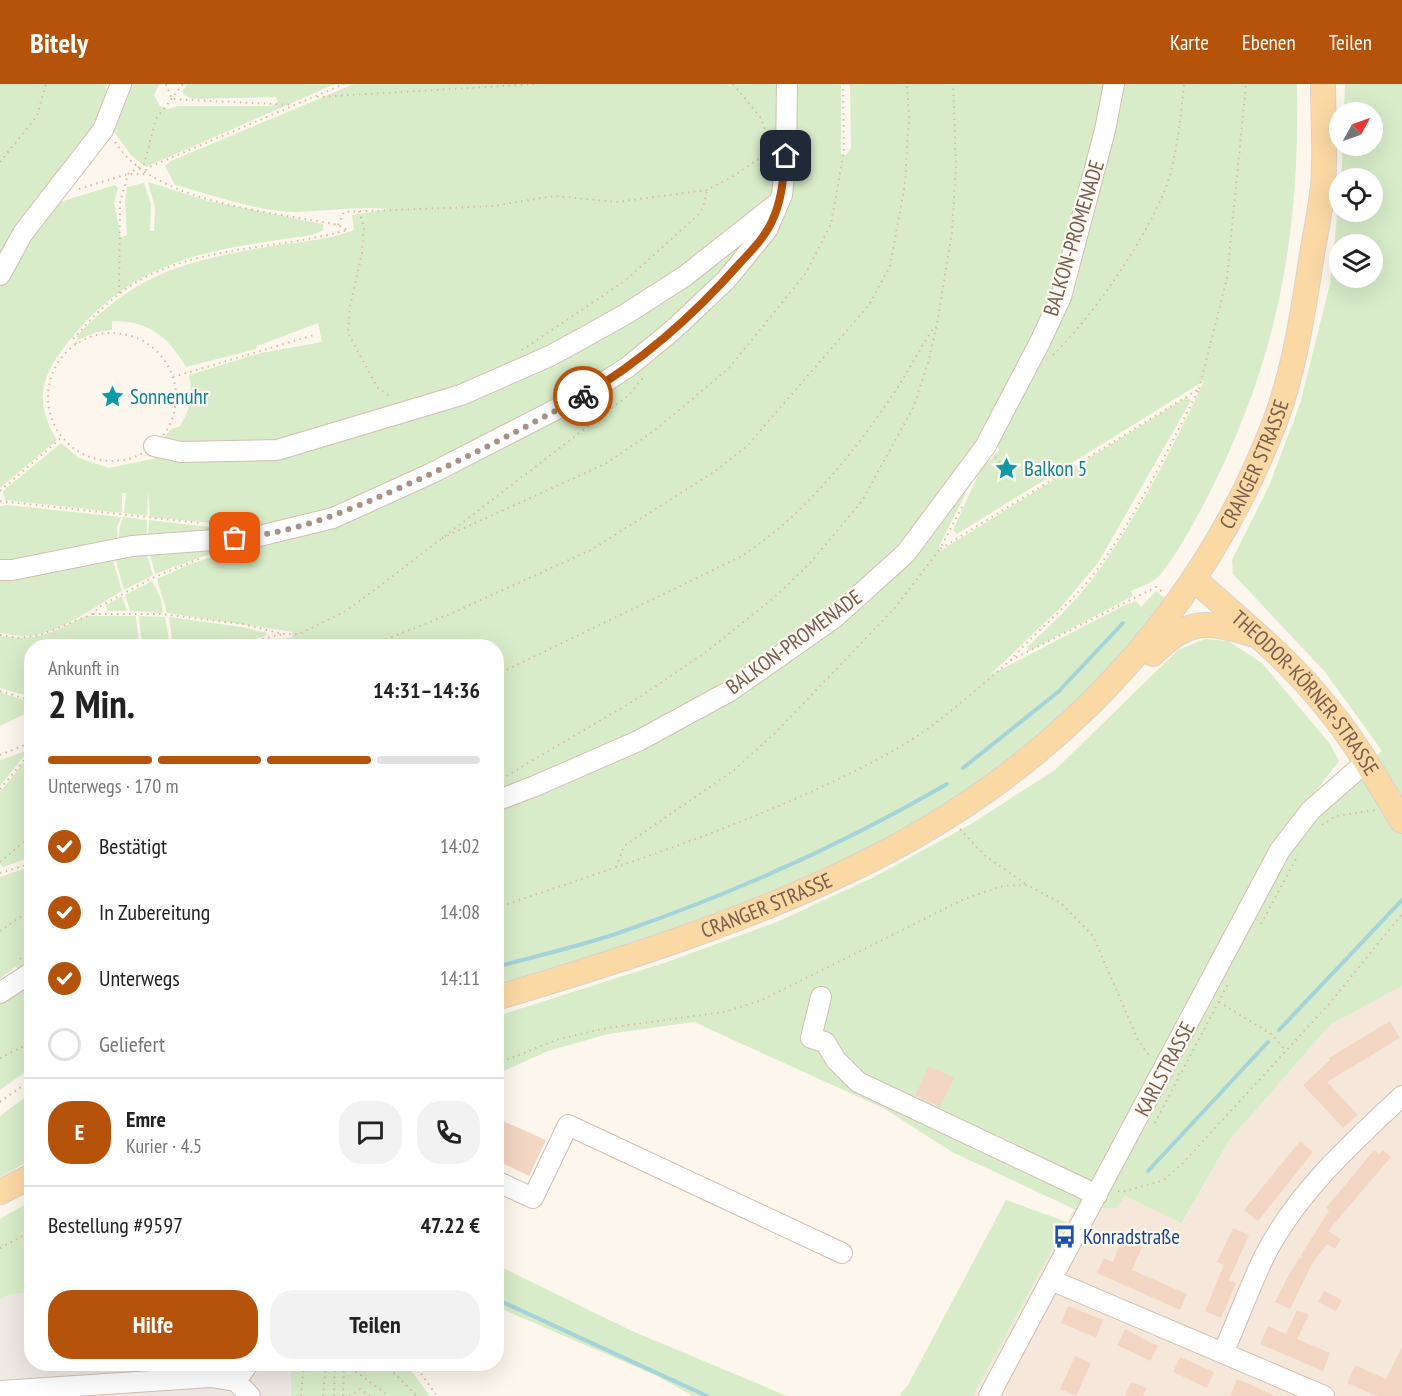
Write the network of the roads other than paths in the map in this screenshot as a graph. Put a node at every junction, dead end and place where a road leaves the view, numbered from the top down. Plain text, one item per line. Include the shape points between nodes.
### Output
1 (121, 84) edge
2 (787, 84) edge
3 (1114, 84) edge
4 (1323, 84) edge
5 (779, 202) junction
6 (0, 275) edge
7 (154, 446) road end
8 (0, 570) edge
9 (1194, 579) junction
10 (1259, 637) junction
11 (1366, 762) junction
12 (1017, 769) junction
13 (504, 798) edge
14 (1396, 812) edge
15 (24, 977) edge
16 (0, 993) edge
17 (504, 996) edge
18 (820, 997) dead end
19 (1402, 1096) edge
20 (24, 1180) edge
21 (504, 1185) edge
22 (0, 1192) edge
23 (1097, 1195) junction
24 (842, 1253) dead end
25 (1051, 1280) junction
26 (1224, 1352) junction
27 (243, 1371) edge
28 (236, 1381) junction
29 (0, 1391) edge
30 (250, 1396) edge
31 (989, 1396) edge
32 (1324, 1396) edge

1 - 6 street via 92,148 23,233
2 - 5 street via 786,156
3 - 13 street, BALKON-PROMENADE via 1056,306 985,447 906,553 834,618 730,691 638,741
4 - 9 main road, CRANGER STRASSE via 1323,184 1299,338 1277,416 1242,497
5 - 7 street via 693,271 626,314 552,355 461,395 277,450 181,452
5 - 8 street via 767,230 726,279 628,366 585,394 432,473 333,518 255,537 132,546
9 - 10 main road, THEODOR-KÖRNER-STRASSE
9 - 12 main road, CRANGER STRASSE via 1119,677
10 - 11 main road, THEODOR-KÖRNER-STRASSE via 1329,709
10 - 12 main road, CRANGER STRASSE via 1208,624 1174,634 1045,759
11 - 14 main road, THEODOR-KÖRNER-STRASSE
11 - 23 street, KARLSTRASSE via 1311,810 1280,850
12 - 17 main road, CRANGER STRASSE via 948,816 850,871 772,905 620,960
15 - 16 street
18 - 23 street via 811,1038 825,1042 858,1082
19 - 26 street via 1345,1150 1299,1203 1264,1258
20 - 22 main road
21 - 24 street via 533,1198 568,1125
23 - 25 street, KARLSTRASSE
25 - 26 street
25 - 31 street, KARLSTRASSE
26 - 32 street
27 - 28 street
28 - 29 street via 211,1377
28 - 30 street

